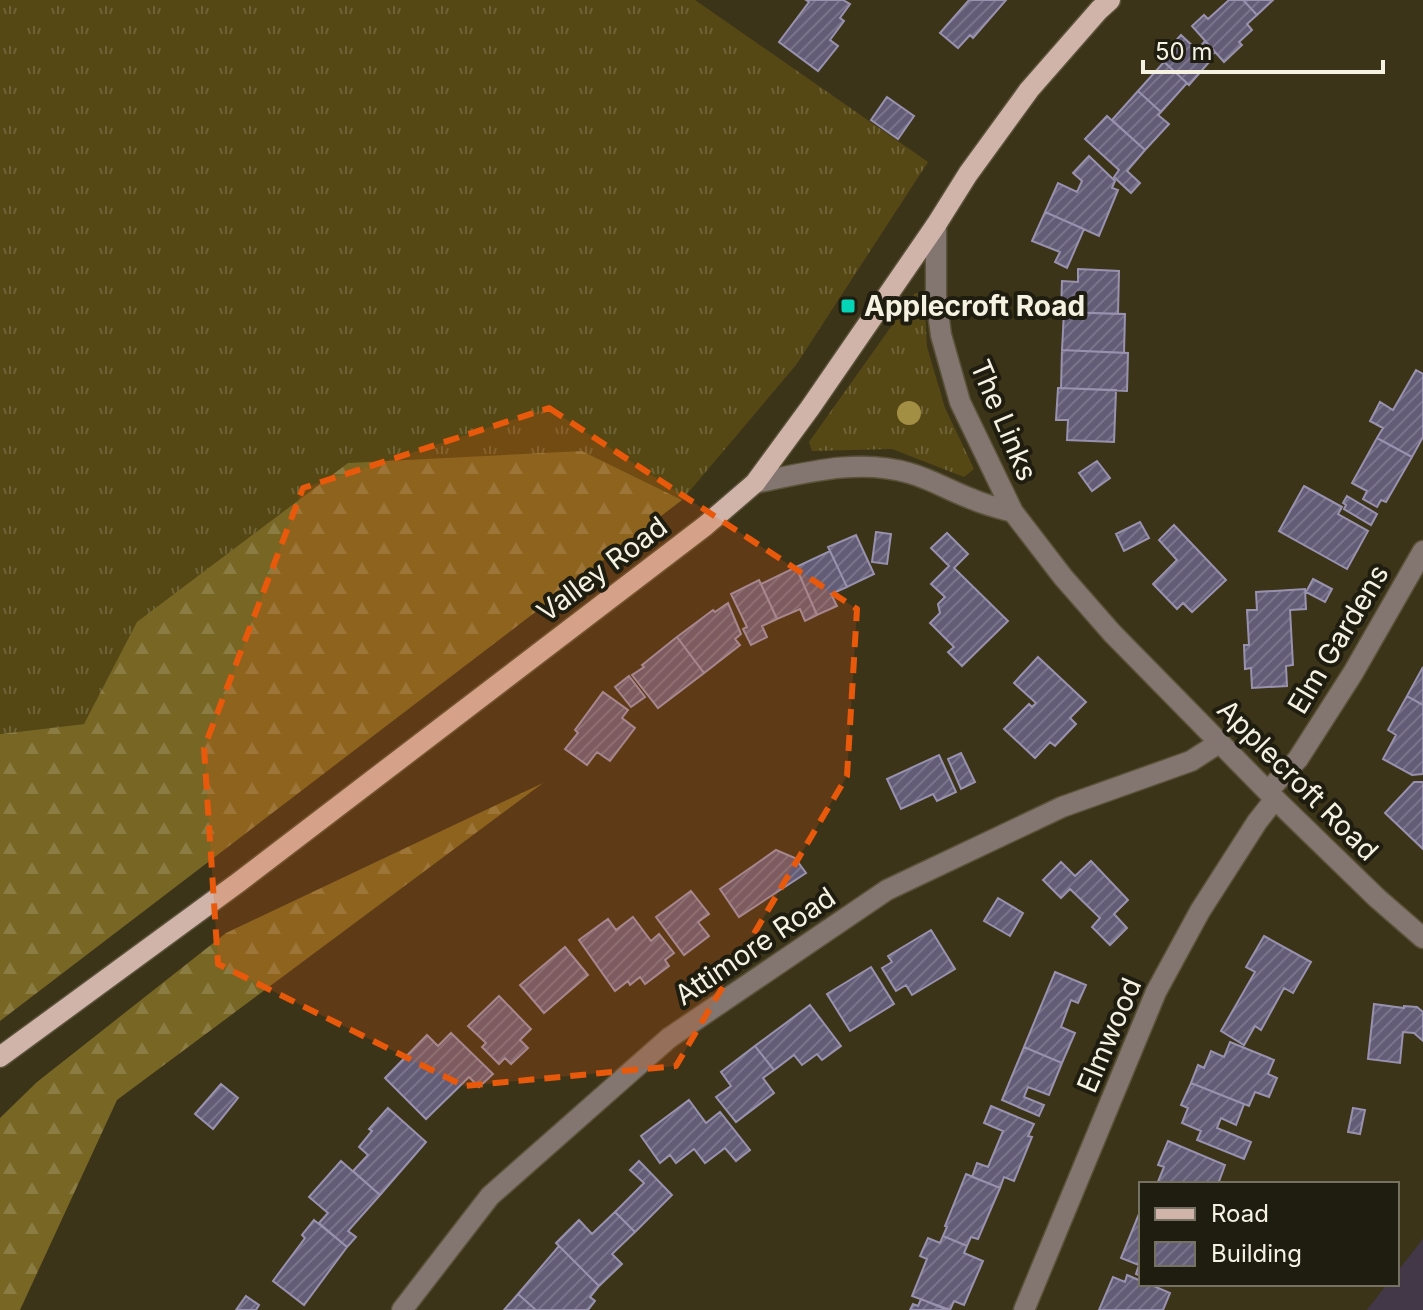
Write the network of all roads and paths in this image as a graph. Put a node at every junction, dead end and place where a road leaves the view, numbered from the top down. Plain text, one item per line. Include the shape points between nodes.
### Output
1 (1110, 0) edge
2 (936, 225) junction
3 (755, 483) junction
4 (1013, 512) junction
5 (1423, 551) edge
6 (1219, 743) junction
7 (1271, 795) junction
8 (1423, 938) edge
9 (0, 1057) edge
10 (402, 1310) edge
11 (1024, 1310) edge

1 - 2 main road, Valley Road via 1029,90
2 - 3 main road, Valley Road
2 - 4 street, The Links via 941,335 960,402
3 - 4 street, The Links via 841,467 874,467 906,472
3 - 9 main road, Valley Road via 376,778
4 - 6 street, Applecroft Road via 1112,633
5 - 7 street, Elm Gardens via 1353,673
6 - 7 street, Applecroft Road
6 - 10 street, Attimore Road via 1191,761 1062,807 887,890 669,1038 490,1196
7 - 8 street, Applecroft Road
7 - 11 street, Elmwood via 1156,992

